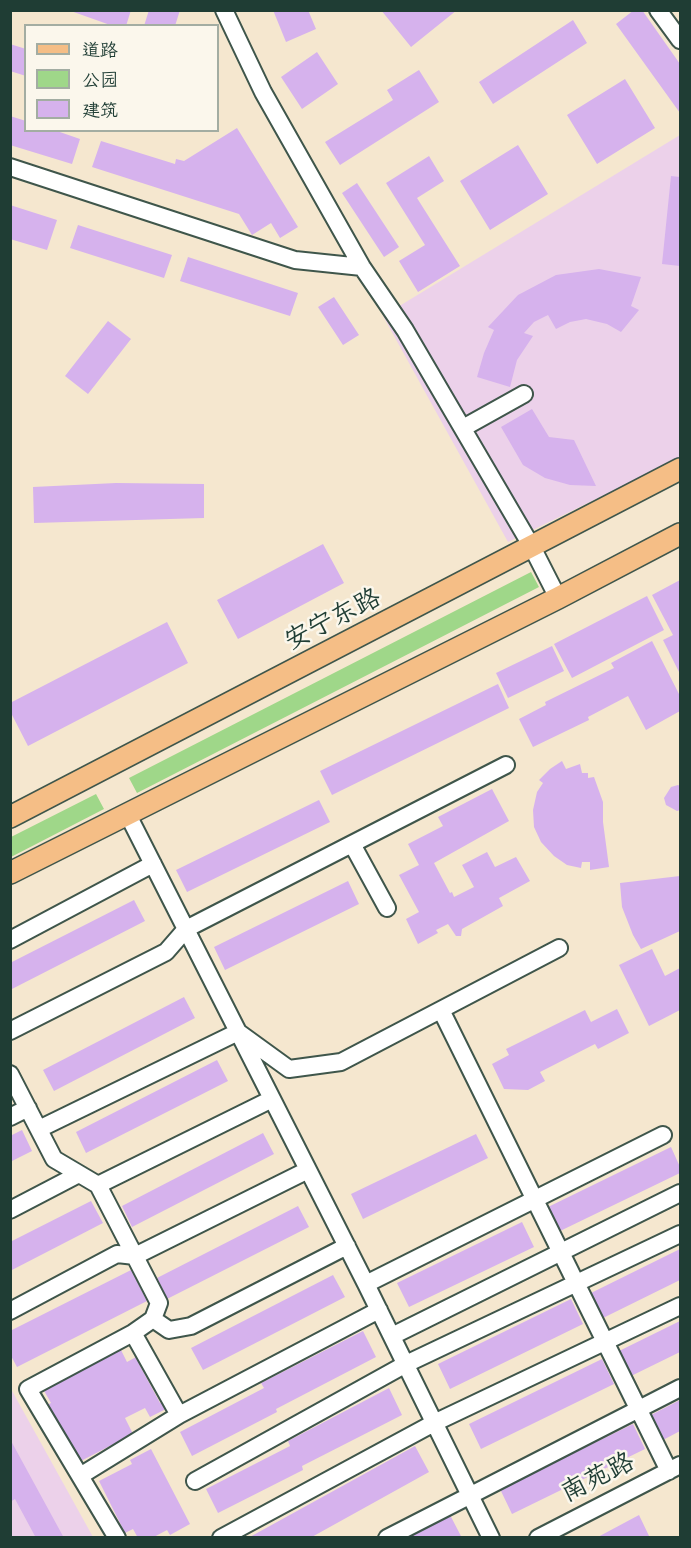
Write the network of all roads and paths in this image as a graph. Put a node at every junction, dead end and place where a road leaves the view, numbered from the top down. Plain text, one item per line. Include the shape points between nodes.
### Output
1 (224, 10) edge
2 (658, 10) edge
3 (681, 40) edge
4 (10, 167) edge
5 (362, 267) junction
6 (524, 394) dead end
7 (463, 428) junction
8 (681, 469) edge
9 (681, 534) edge
10 (532, 547) junction
11 (558, 598) junction
12 (507, 765) dead end
13 (127, 813) junction
14 (10, 817) edge
15 (352, 844) junction
16 (153, 864) junction
17 (10, 873) edge
18 (387, 908) dead end
19 (186, 929) junction
20 (10, 940) edge
21 (559, 948) dead end
22 (441, 1010) junction
23 (10, 1031) edge
24 (238, 1032) junction
25 (10, 1074) edge
26 (272, 1099) junction
27 (28, 1108) junction
28 (10, 1117) edge
29 (39, 1129) junction
30 (663, 1135) dead end
31 (308, 1170) junction
32 (79, 1174) junction
33 (98, 1185) junction
34 (681, 1193) edge
35 (535, 1200) junction
36 (10, 1210) edge
37 (681, 1234) edge
38 (347, 1246) junction
39 (560, 1252) junction
40 (135, 1256) junction
41 (366, 1284) junction
42 (576, 1284) junction
43 (681, 1306) edge
44 (379, 1310) junction
45 (10, 1311) edge
46 (153, 1319) junction
47 (133, 1332) junction
48 (392, 1336) junction
49 (605, 1341) junction
50 (405, 1364) junction
51 (681, 1388) edge
52 (638, 1409) junction
53 (179, 1415) junction
54 (434, 1423) junction
55 (675, 1468) edge
56 (80, 1476) junction
57 (195, 1481) dead end
58 (469, 1494) junction
59 (117, 1538) edge
60 (221, 1538) edge
61 (387, 1538) edge
62 (490, 1538) edge
63 (538, 1538) edge

1 - 5 street via 263,92
2 - 3 street
4 - 5 street via 295,260
5 - 7 street
6 - 7 street
7 - 10 street
8 - 10 main road, 安宁东路 via 637,483
9 - 11 main road
10 - 11 street
10 - 14 main road, 安宁东路
11 - 13 main road
12 - 15 street
13 - 16 street
13 - 17 main road
15 - 18 street
15 - 19 street
16 - 19 street
16 - 20 street
19 - 23 street via 166,952
19 - 24 street
21 - 22 street
22 - 24 street via 341,1062 289,1069
22 - 35 street
24 - 26 street
24 - 29 street
25 - 27 street
26 - 31 street
26 - 33 street
27 - 28 street
27 - 29 street
29 - 32 street via 54,1159
30 - 35 street
31 - 38 street
31 - 40 street
32 - 33 street
32 - 36 street
33 - 40 street
34 - 39 street
35 - 39 street
35 - 41 street
37 - 42 street
38 - 41 street
38 - 46 street via 191,1326 169,1330
39 - 42 street
39 - 48 street
40 - 45 street via 117,1254
40 - 46 street via 159,1303
41 - 44 street
42 - 49 street
42 - 50 street
43 - 49 street
44 - 48 street
44 - 53 street
46 - 47 street
47 - 53 street
47 - 56 street via 28,1389
48 - 50 street
49 - 52 street
49 - 54 street
50 - 54 street
50 - 57 street
51 - 52 street
52 - 55 street
52 - 58 street
53 - 56 street
54 - 58 street
54 - 60 street
55 - 63 street, 南苑路
56 - 59 street
58 - 61 street
58 - 62 street

